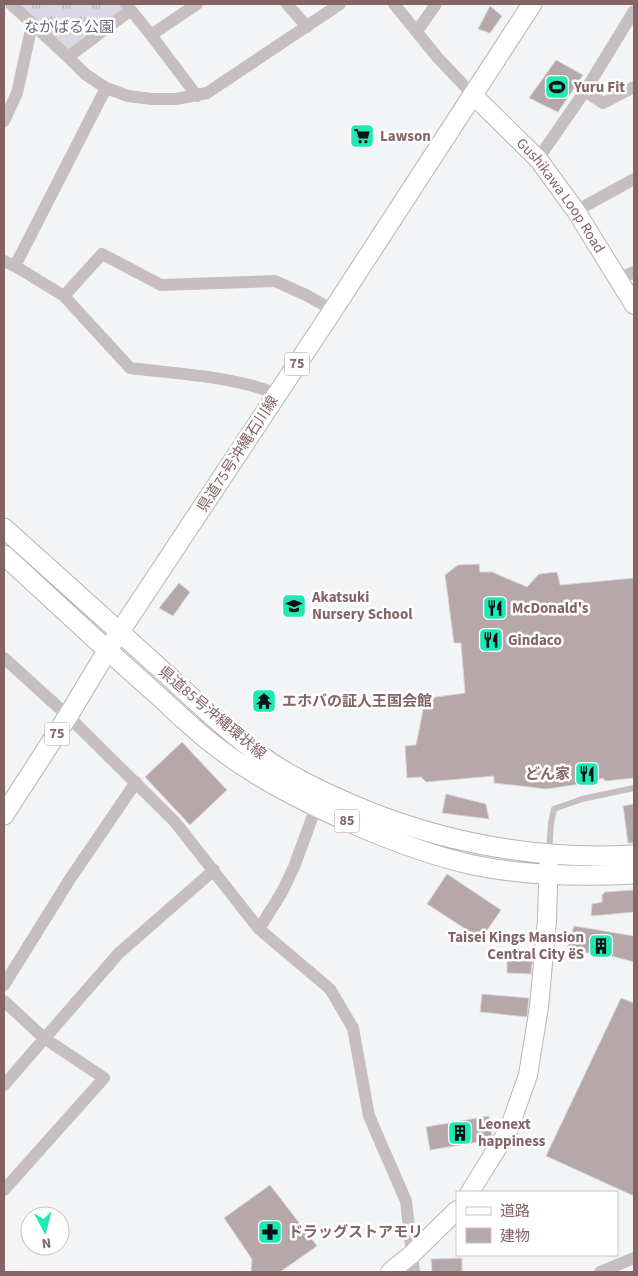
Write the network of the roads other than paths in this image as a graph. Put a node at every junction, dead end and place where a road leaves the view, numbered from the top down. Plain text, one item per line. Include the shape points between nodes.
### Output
1 (11, 4) edge
2 (197, 4) edge
3 (287, 4) edge
4 (340, 4) edge
5 (394, 4) edge
6 (436, 4) edge
7 (532, 4) edge
8 (128, 7) edge
9 (634, 12) edge
10 (32, 24) junction
11 (307, 28) junction
12 (417, 31) junction
13 (151, 35) junction
14 (68, 57) junction
15 (634, 87) edge
16 (106, 88) junction
17 (585, 91) junction
18 (474, 95) junction
19 (197, 96) junction
20 (4, 121) edge
21 (538, 159) junction
22 (634, 179) edge
23 (576, 211) junction
24 (9, 263) edge
25 (626, 276) edge
26 (64, 296) junction
27 (634, 305) edge
28 (333, 310) junction
29 (277, 394) junction
30 (4, 528) edge
31 (4, 555) edge
32 (120, 633) junction
33 (107, 651) junction
34 (4, 658) edge
35 (68, 716) junction
36 (136, 782) junction
37 (634, 788) edge
38 (316, 808) junction
39 (4, 815) edge
40 (549, 854) junction
41 (634, 855) edge
42 (214, 870) junction
43 (548, 874) junction
44 (634, 874) edge
45 (259, 929) junction
46 (4, 985) edge
47 (4, 1001) edge
48 (44, 1038) junction
49 (4, 1085) edge
50 (4, 1190) edge
51 (471, 1191) edge
52 (456, 1211) edge
53 (412, 1254) junction
54 (634, 1258) edge
55 (390, 1272) edge
56 (414, 1272) edge
57 (600, 1272) edge

1 - 10 street
2 - 13 street
3 - 11 street
4 - 11 street
5 - 12 street
6 - 12 street
7 - 18 main road, 75
8 - 13 street
8 - 14 street
9 - 17 street
10 - 14 street
10 - 20 street via 17,93
11 - 19 street via 207,93
12 - 18 street
13 - 19 street
14 - 16 street
15 - 17 street via 603,102
16 - 19 street via 128,96 152,99
16 - 24 street
17 - 21 street
18 - 21 street, Gushikawa Loop Road
18 - 28 main road, 県道75号沖縄石川線 / 75
21 - 23 street, Gushikawa Loop Road
22 - 23 street
23 - 25 street, Gushikawa Loop Road
24 - 26 street
25 - 27 street, Gushikawa Loop Road
26 - 28 street via 102,254 161,285 275,281
26 - 29 street via 130,368 226,380
28 - 29 main road, 県道75号沖縄石川線 / 75
29 - 32 main road, 県道75号沖縄石川線 / 75
30 - 32 main road, 県道85号沖縄環状線 / 85
31 - 33 main road, 県道85号沖縄環状線 / 85
32 - 33 main road, 県道75号沖縄石川線 / 75
32 - 40 main road, 県道85号沖縄環状線 / 85 via 228,730 270,762 326,794 436,835 478,845
33 - 35 main road, 県道75号沖縄石川線 / 75
33 - 38 main road, 県道85号沖縄環状線 / 85 via 214,745
34 - 35 street
35 - 36 street
35 - 39 main road, 県道75号沖縄石川線 / 75
36 - 42 street via 175,822
36 - 46 street
37 - 40 lane via 582,799 554,809
38 - 43 main road, 県道85号沖縄環状線 / 85 via 429,854 473,865
38 - 45 street via 282,892
40 - 41 main road, 県道85号沖縄環状線 / 85
40 - 43 street
42 - 45 street
42 - 48 street via 119,953
43 - 44 main road, 県道85号沖縄環状線 / 85
43 - 51 street via 539,1007 528,1075 509,1129
45 - 53 street via 330,989 354,1028 369,1116 406,1200
47 - 48 street
48 - 49 street
48 - 50 street via 104,1078
52 - 53 street
53 - 55 street
53 - 56 street
54 - 57 street

